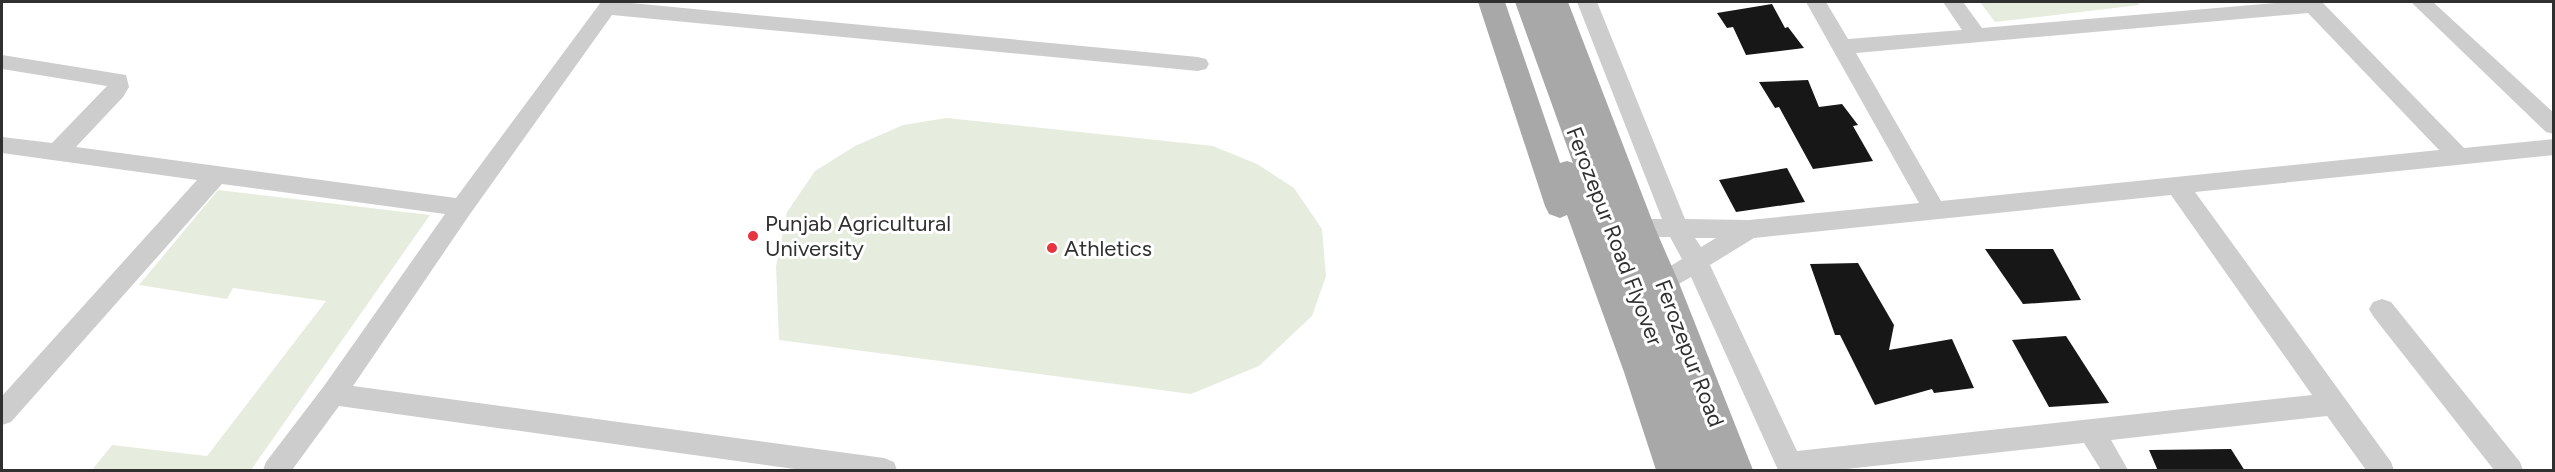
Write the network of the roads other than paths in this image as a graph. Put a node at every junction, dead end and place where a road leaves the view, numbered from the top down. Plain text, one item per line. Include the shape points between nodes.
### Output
1 (1491, 2) edge
2 (1507, 2) edge
3 (1529, 2) edge
4 (1554, 2) edge
5 (1587, 2) edge
6 (1816, 2) edge
7 (1953, 2) edge
8 (2162, 2) edge
9 (2421, 2) edge
10 (2312, 4) edge
11 (608, 5) edge
12 (2177, 18) junction
13 (1978, 37) junction
14 (1843, 47) junction
15 (2, 62) edge
16 (1197, 64) dead end
17 (2553, 126) edge
18 (2, 145) edge
19 (2553, 147) edge
20 (56, 153) junction
21 (2459, 157) junction
22 (215, 176) junction
23 (2176, 184) junction
24 (462, 208) junction
25 (1934, 209) junction
26 (1639, 228) junction
27 (1677, 228) junction
28 (1749, 229) junction
29 (1696, 261) junction
30 (1664, 283) junction
31 (2382, 309) dead end
32 (333, 394) junction
33 (2332, 404) junction
34 (2, 414) edge
35 (2092, 432) junction
36 (1791, 467) edge
37 (276, 471) edge
38 (884, 471) edge
39 (1651, 471) edge
40 (1674, 471) edge
41 (1700, 471) edge
42 (1735, 471) edge
43 (2115, 471) edge
44 (2381, 471) edge
45 (2510, 471) edge

1 - 39 main road
2 - 40 main road, Ferozepur Road Flyover
3 - 41 main road, Ferozepur Road Flyover
4 - 26 main road, Ferozepur Road
5 - 27 street
6 - 14 street
7 - 13 street
8 - 12 street
9 - 17 street
10 - 12 street
10 - 21 street
11 - 16 street
11 - 24 street
12 - 13 street
13 - 14 street
14 - 25 street
15 - 20 street via 117,80 115,92
18 - 20 street
19 - 21 street
20 - 22 street
21 - 23 street
22 - 24 street
22 - 34 street
23 - 25 street
23 - 33 street
24 - 32 street
25 - 28 street
26 - 27 street
26 - 30 main road, Ferozepur Road
27 - 28 street
27 - 29 street
28 - 29 street
29 - 30 street
29 - 36 street
30 - 42 main road, Ferozepur Road
31 - 45 street
32 - 37 street
32 - 38 street
33 - 35 street
33 - 44 street
35 - 36 street
35 - 43 street

